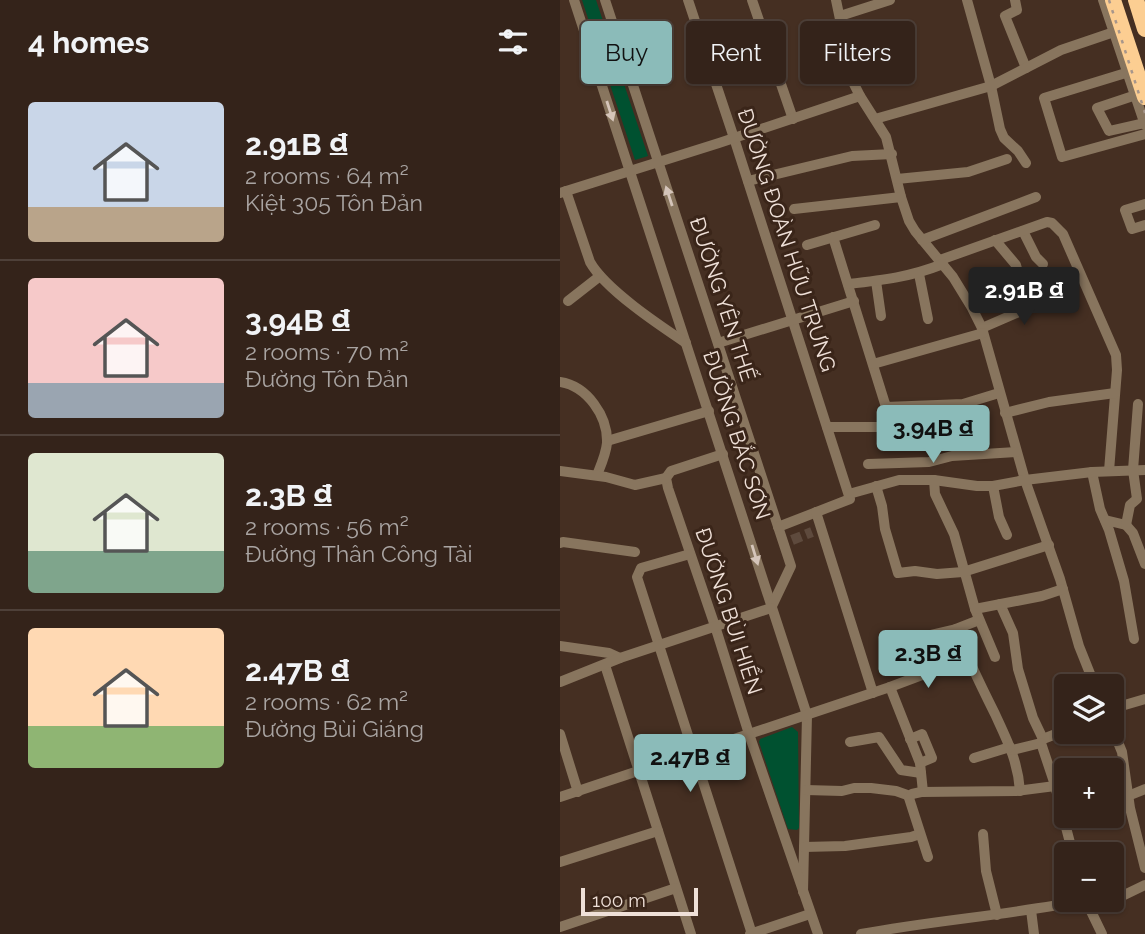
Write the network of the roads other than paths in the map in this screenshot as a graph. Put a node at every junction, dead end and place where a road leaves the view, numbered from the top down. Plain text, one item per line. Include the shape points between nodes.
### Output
1 (574, 0) edge
2 (605, 0) edge
3 (688, 0) edge
4 (752, 0) edge
5 (836, 0) edge
6 (967, 0) edge
7 (1015, 0) edge
8 (1103, 0) edge
9 (1113, 0) edge
10 (1136, 0) edge
11 (886, 1) edge
12 (840, 16) junction
13 (1145, 29) edge
14 (1114, 32) junction
15 (1026, 68) junction
16 (1129, 72) junction
17 (991, 86) junction
18 (860, 96) junction
19 (1141, 96) edge
20 (793, 119) junction
21 (875, 119) junction
22 (1145, 124) edge
23 (1145, 134) edge
24 (734, 138) junction
25 (892, 154) junction
26 (1007, 159) dead end
27 (655, 163) junction
28 (1026, 163) dead end
29 (634, 170) junction
30 (897, 179) junction
31 (748, 181) junction
32 (563, 192) edge
33 (901, 197) junction
34 (1035, 197) dead end
35 (1145, 204) edge
36 (794, 209) dead end
37 (875, 225) dead end
38 (1145, 225) edge
39 (1023, 231) junction
40 (833, 237) junction
41 (922, 240) junction
42 (995, 240) junction
43 (807, 244) dead end
44 (942, 262) junction
45 (1043, 264) dead end
46 (919, 274) junction
47 (600, 276) junction
48 (876, 281) junction
49 (1050, 281) dead end
50 (848, 284) junction
51 (568, 301) dead end
52 (854, 301) junction
53 (1028, 308) junction
54 (881, 316) dead end
55 (928, 319) dead end
56 (794, 320) junction
57 (982, 331) junction
58 (686, 343) junction
59 (718, 343) junction
60 (873, 364) junction
61 (562, 382) edge
62 (999, 393) junction
63 (1115, 393) junction
64 (1138, 404) dead end
65 (709, 411) junction
66 (1005, 413) junction
67 (827, 427) junction
68 (899, 436) dead end
69 (607, 441) junction
70 (1016, 452) junction
71 (723, 454) junction
72 (868, 464) dead end
73 (1139, 470) edge
74 (560, 471) edge
75 (1109, 471) junction
76 (1092, 472) junction
77 (597, 475) junction
78 (666, 478) junction
79 (934, 480) junction
80 (1025, 480) junction
81 (876, 486) junction
82 (993, 486) junction
83 (849, 494) junction
84 (816, 512) junction
85 (1105, 520) junction
86 (1126, 525) junction
87 (778, 527) junction
88 (1007, 535) dead end
89 (560, 543) edge
90 (1049, 545) junction
91 (635, 552) dead end
92 (690, 554) junction
93 (1145, 564) edge
94 (964, 572) junction
95 (1063, 589) junction
96 (1000, 604) junction
97 (771, 608) junction
98 (977, 615) junction
99 (715, 626) junction
100 (956, 629) junction
101 (913, 639) dead end
102 (1133, 639) dead end
103 (659, 645) junction
104 (560, 646) edge
105 (995, 657) dead end
106 (620, 658) junction
107 (954, 663) dead end
108 (605, 665) junction
109 (1090, 674) edge
110 (560, 682) edge
111 (890, 687) junction
112 (873, 693) junction
113 (1145, 699) edge
114 (1124, 705) edge
115 (807, 715) junction
116 (749, 733) junction
117 (560, 734) edge
118 (1054, 736) edge
119 (910, 739) junction
120 (1042, 741) junction
121 (850, 742) dead end
122 (1119, 744) edge
123 (1011, 748) junction
124 (694, 753) junction
125 (974, 758) dead end
126 (920, 768) junction
127 (639, 771) junction
128 (1054, 783) edge
129 (1054, 786) edge
130 (1145, 789) edge
131 (806, 790) junction
132 (1020, 791) junction
133 (578, 792) junction
134 (923, 792) junction
135 (910, 796) junction
136 (1128, 796) junction
137 (560, 797) edge
138 (658, 831) junction
139 (920, 834) junction
140 (983, 834) dead end
141 (804, 847) junction
142 (928, 858) dead end
143 (560, 862) edge
144 (1145, 868) edge
145 (1145, 885) edge
146 (676, 888) junction
147 (803, 892) junction
148 (1124, 895) edge
149 (1054, 906) edge
150 (1031, 910) junction
151 (1091, 912) edge
152 (810, 914) junction
153 (997, 915) junction
154 (951, 920) junction
155 (560, 927) edge
156 (691, 934) edge
157 (751, 934) edge
158 (818, 934) edge
159 (861, 934) edge
160 (952, 934) edge
161 (1034, 934) edge
162 (1102, 934) edge

1 -> 29 street, ĐƯỜNG BẮC SƠN
2 - 27 street, ĐƯỜNG YÊN THẾ
3 - 24 street, ĐƯỜNG ĐOÀN HỮU TRƯNG
4 - 20 street
5 - 12 street
6 - 17 street
7 - 15 street via 1017,10 1005,16
8 - 14 street
9 - 19 highway
10 - 13 highway
11 - 12 street
12 - 18 street
14 - 15 street
14 - 16 street
15 - 17 street
16 - 19 street
16 - 23 street via 1044,98 1062,157
17 - 21 street
17 - 28 street via 1002,134
18 - 20 street
18 - 21 street
19 - 22 street
19 - 22 street via 1097,108 1109,131
20 - 24 street
21 - 25 street
24 - 27 street
24 - 31 street, ĐƯỜNG ĐOÀN HỮU TRƯNG
25 - 30 street
25 - 31 street via 852,156
26 - 30 street via 968,172
27 - 29 street
59 -> 27 street, ĐƯỜNG YÊN THẾ
29 - 32 street
29 - 58 street, ĐƯỜNG BẮC SƠN
30 - 33 street
31 - 56 street, ĐƯỜNG ĐOÀN HỮU TRƯNG
32 - 47 street via 590,262
33 - 36 street
33 - 41 street
34 - 41 street
35 - 38 street via 1125,209 1132,229
37 - 40 street
39 - 42 street
39 - 45 street
39 - 63 street via 1047,222 1063,234 1115,351
40 - 43 street
40 - 50 street
41 - 44 street
42 - 44 street
42 - 53 street via 1016,265
44 - 46 street
44 - 57 street via 963,291
46 - 48 street
46 - 55 street
47 - 51 street
47 - 58 street
48 - 50 street
48 - 54 street
49 - 53 street via 1057,301
50 - 52 street
52 - 56 street
52 - 60 street
53 - 57 street
56 - 59 street
56 - 67 street, ĐƯỜNG ĐOÀN HỮU TRƯNG
57 - 60 street
57 - 62 street
58 - 65 street, ĐƯỜNG BẮC SƠN
59 - 87 street, ĐƯỜNG YÊN THẾ
60 - 62 street via 886,407 963,404
61 - 69 street via 579,388 595,406
62 - 66 street
63 - 66 street
63 - 75 street
64 - 73 street
65 - 69 street
65 - 71 street, ĐƯỜNG BẮC SƠN
66 - 70 street
67 - 68 street via 879,427
67 - 83 street, ĐƯỜNG ĐOÀN HỮU TRƯNG
69 - 77 street
70 - 72 street
70 - 80 street
71 - 78 street via 671,471
71 -> 97 street, ĐƯỜNG BẮC SƠN
73 - 75 street
73 - 86 street via 1138,499 1130,505
74 - 77 street
75 - 76 street
76 - 80 street
76 - 85 street
77 - 78 street via 638,485
78 - 92 street, ĐƯỜNG BÙI HIỂN
79 - 81 street via 899,480
79 - 82 street
79 - 94 street
80 - 82 street
80 - 90 street
81 - 83 street
81 - 94 street via 898,573
82 - 88 street
83 - 84 street via 850,499
84 - 87 street
84 - 112 street via 817,531
85 - 86 street
85 - 102 street via 1124,581
86 - 93 street
87 - 97 street, ĐƯỜNG YÊN THẾ via 788,541 790,566
89 - 91 street
90 - 94 street
90 - 95 street
92 - 99 street, ĐƯỜNG BÙI HIỂN
92 - 103 street via 638,572
94 - 98 street
95 - 96 street
95 - 109 street
96 - 98 street
96 - 120 street via 1013,632 1018,669
97 - 99 street
97 - 115 street, ĐƯỜNG BẮC SƠN
98 - 100 street
98 - 105 street
99 - 103 street
99 - 116 street, ĐƯỜNG BÙI HIỂN
100 - 101 street
100 - 123 street
103 - 106 street
103 - 124 street
104 - 106 street
106 - 108 street
107 - 111 street
108 - 110 street
108 - 127 street
111 - 112 street
111 - 119 street
112 - 115 street
113 - 114 street
115 - 116 street
115 - 131 street, ĐƯỜNG BẮC SƠN
116 - 124 street
116 - 147 street, ĐƯỜNG BÙI HIỂN
117 - 133 street
118 - 120 street
119 - 126 street
119 - 126 street via 927,733 932,758
120 - 123 street
120 - 128 street
121 - 126 street via 879,737 901,770
122 - 136 street
123 - 125 street
123 - 132 street
124 - 127 street
124 - 157 street
126 - 134 street
127 - 133 street
127 - 138 street
129 - 132 street
130 - 136 street
131 - 135 street via 871,788
131 - 141 street, ĐƯỜNG BẮC SƠN
132 - 134 street
133 - 137 street
134 - 135 street
135 - 139 street
136 - 144 street
138 - 143 street
138 - 146 street
139 - 141 street via 845,846
139 - 142 street
140 - 153 street
141 - 147 street, ĐƯỜNG BẮC SƠN
145 - 148 street
146 - 155 street
146 - 156 street
147 - 152 street, ĐƯỜNG BÙI HIỂN
149 - 150 street
150 - 153 street
150 - 161 street
151 - 162 street
152 - 157 street
152 - 158 street, ĐƯỜNG BÙI HIỂN
153 - 154 street
154 - 159 street
154 - 160 street

